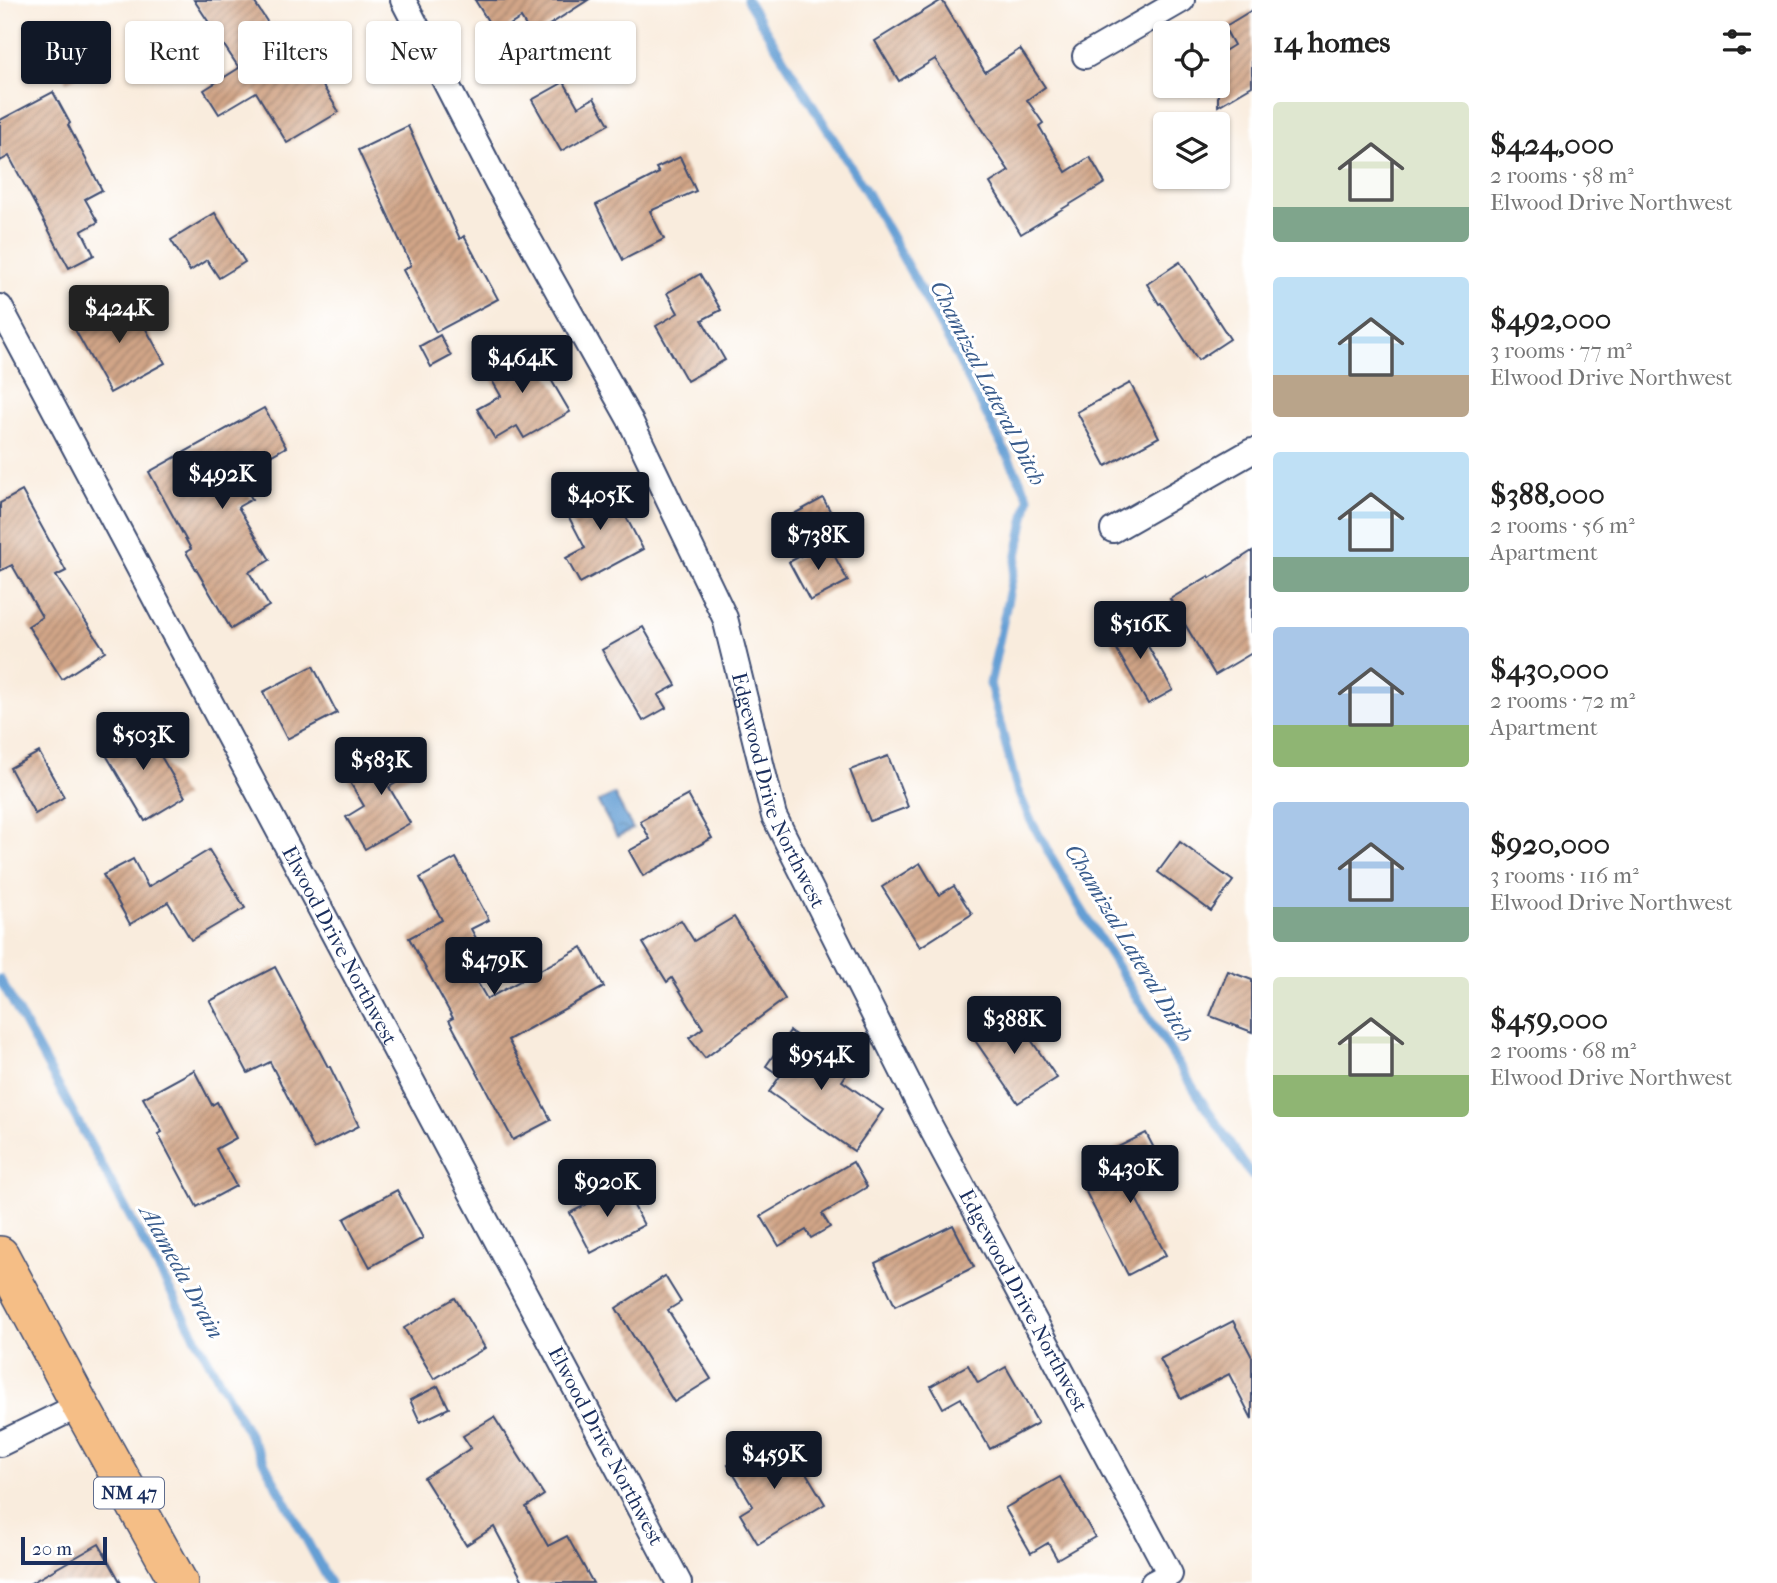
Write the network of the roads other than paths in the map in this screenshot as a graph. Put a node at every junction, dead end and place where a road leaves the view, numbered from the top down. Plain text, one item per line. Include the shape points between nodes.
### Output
1 (403, 0) edge
2 (1182, 0) edge
3 (1085, 56) dead end
4 (0, 307) edge
5 (1252, 451) edge
6 (1113, 530) dead end
7 (0, 1255) edge
8 (80, 1405) junction
9 (0, 1444) edge
10 (1161, 1578) edge
11 (179, 1583) edge
12 (679, 1583) edge

1 - 10 street, Edgewood Drive Northwest via 498,184 630,420 724,618 774,816
2 - 3 street
4 - 12 street, Elwood Drive Northwest
5 - 6 street
7 - 8 main road, NM 47
8 - 9 street
8 - 11 main road, NM 47

